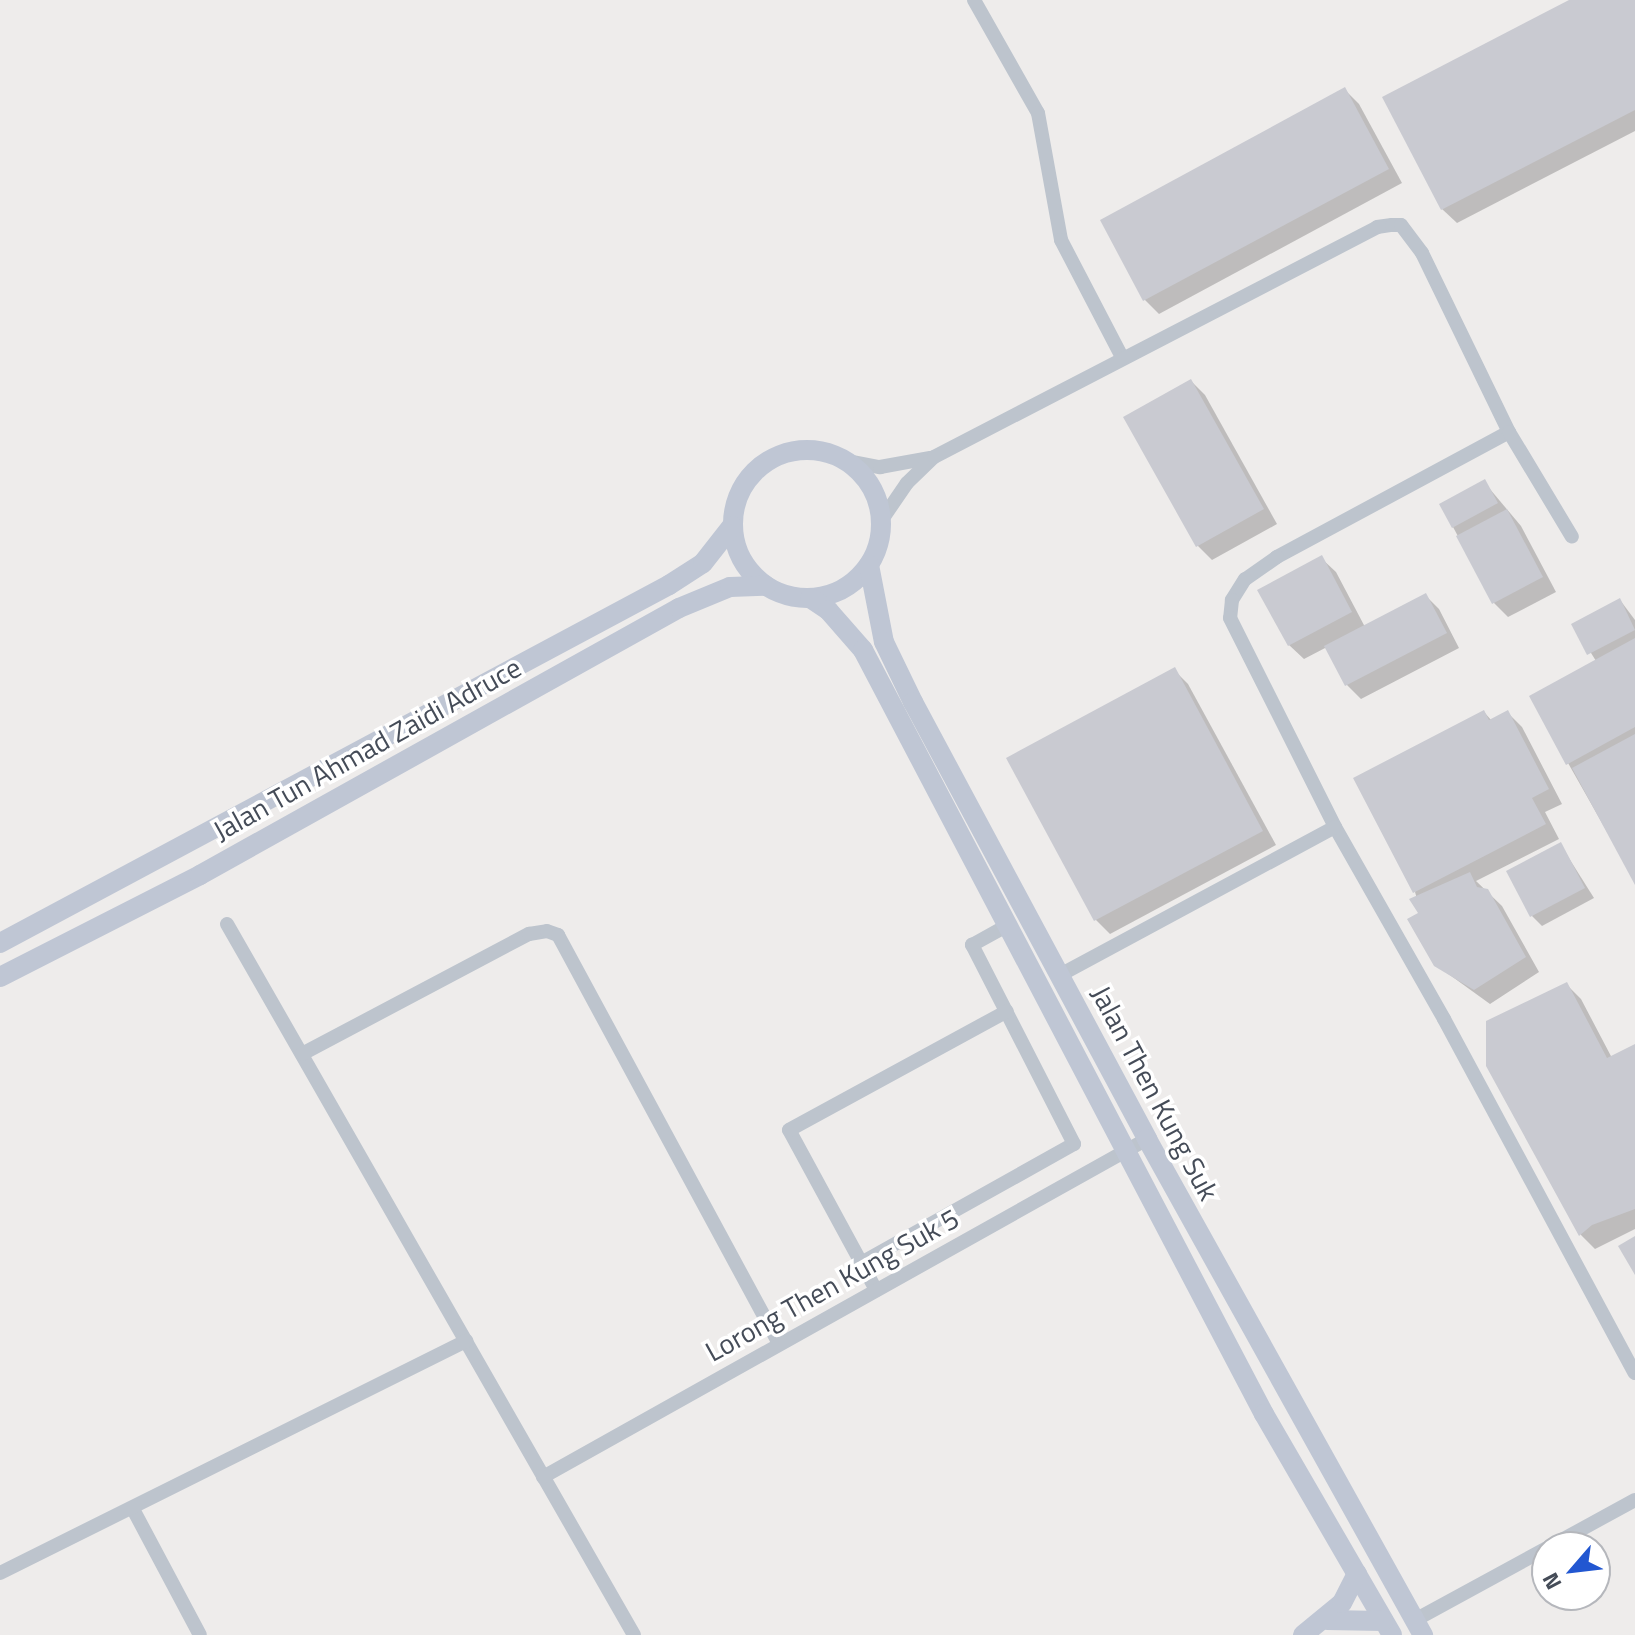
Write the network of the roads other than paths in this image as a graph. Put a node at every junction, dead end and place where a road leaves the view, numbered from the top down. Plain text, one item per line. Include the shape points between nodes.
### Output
1 (974, 0) edge
2 (1122, 357) junction
3 (1509, 432) junction
4 (934, 457) junction
5 (848, 461) junction
6 (881, 521) junction
7 (732, 526) junction
8 (1572, 537) dead end
9 (869, 565) junction
10 (766, 586) junction
11 (810, 598) junction
12 (1335, 827) junction
13 (227, 924) dead end
14 (1006, 926) junction
15 (0, 943) edge
16 (1060, 975) junction
17 (0, 977) edge
18 (1007, 1011) junction
19 (302, 1054) junction
20 (1147, 1139) junction
21 (1123, 1152) junction
22 (967, 1205) junction
23 (980, 1232) junction
24 (861, 1263) junction
25 (876, 1290) junction
26 (466, 1341) junction
27 (779, 1344) junction
28 (1635, 1373) edge
29 (543, 1477) junction
30 (1635, 1500) edge
31 (134, 1511) junction
32 (1579, 1531) edge
33 (1531, 1559) edge
34 (0, 1573) edge
35 (1357, 1574) junction
36 (1327, 1620) junction
37 (1387, 1628) edge
38 (1419, 1628) edge
39 (200, 1635) edge
40 (634, 1635) edge
41 (1303, 1635) edge

1 - 2 street via 1038,113 1061,240
2 - 3 street via 1377,227 1401,225 1422,253
2 - 4 street
3 - 8 street
3 - 12 street via 1277,557 1245,579 1232,600 1230,618 1237,634
4 - 5 street via 880,467
4 - 6 street via 907,483
5 - 6 street via 877,498
5 - 7 street via 809,449 770,458 742,487
6 - 9 street
7 - 10 street via 743,560
7 - 15 street, Jalan Tun Ahmad Zaidi Adruce via 710,556 669,585
9 - 11 street via 844,589
9 - 16 street, Jalan Then Kung Suk via 884,642
10 - 11 street
10 - 17 street, Jalan Tun Ahmad Zaidi Adruce via 730,587 679,608 200,875
11 - 14 street, Jalan Then Kung Suk via 828,610 863,650
12 - 16 street
12 - 28 street
13 - 19 street
14 - 18 street via 972,945
14 - 21 street, Jalan Then Kung Suk
16 - 20 street, Jalan Then Kung Suk
18 - 22 street via 1074,1144
18 - 24 street via 789,1130
19 - 26 street
19 - 27 street via 529,934 558,935
20 - 21 street, Lorong Then Kung Suk 5
20 - 38 street, Jalan Then Kung Suk
21 - 23 street, Lorong Then Kung Suk 5
21 - 35 street, Jalan Then Kung Suk
22 - 23 street
22 - 24 street
23 - 25 street, Lorong Then Kung Suk 5
24 - 25 street
25 - 27 street, Lorong Then Kung Suk 5
26 - 29 street
26 - 31 street
27 - 29 street, Lorong Then Kung Suk 5
29 - 40 street
30 - 32 street
31 - 34 street
31 - 39 street
33 - 38 street
35 - 36 street via 1351,1592
35 - 37 street, Jalan Then Kung Suk
36 - 37 street
36 - 41 street

